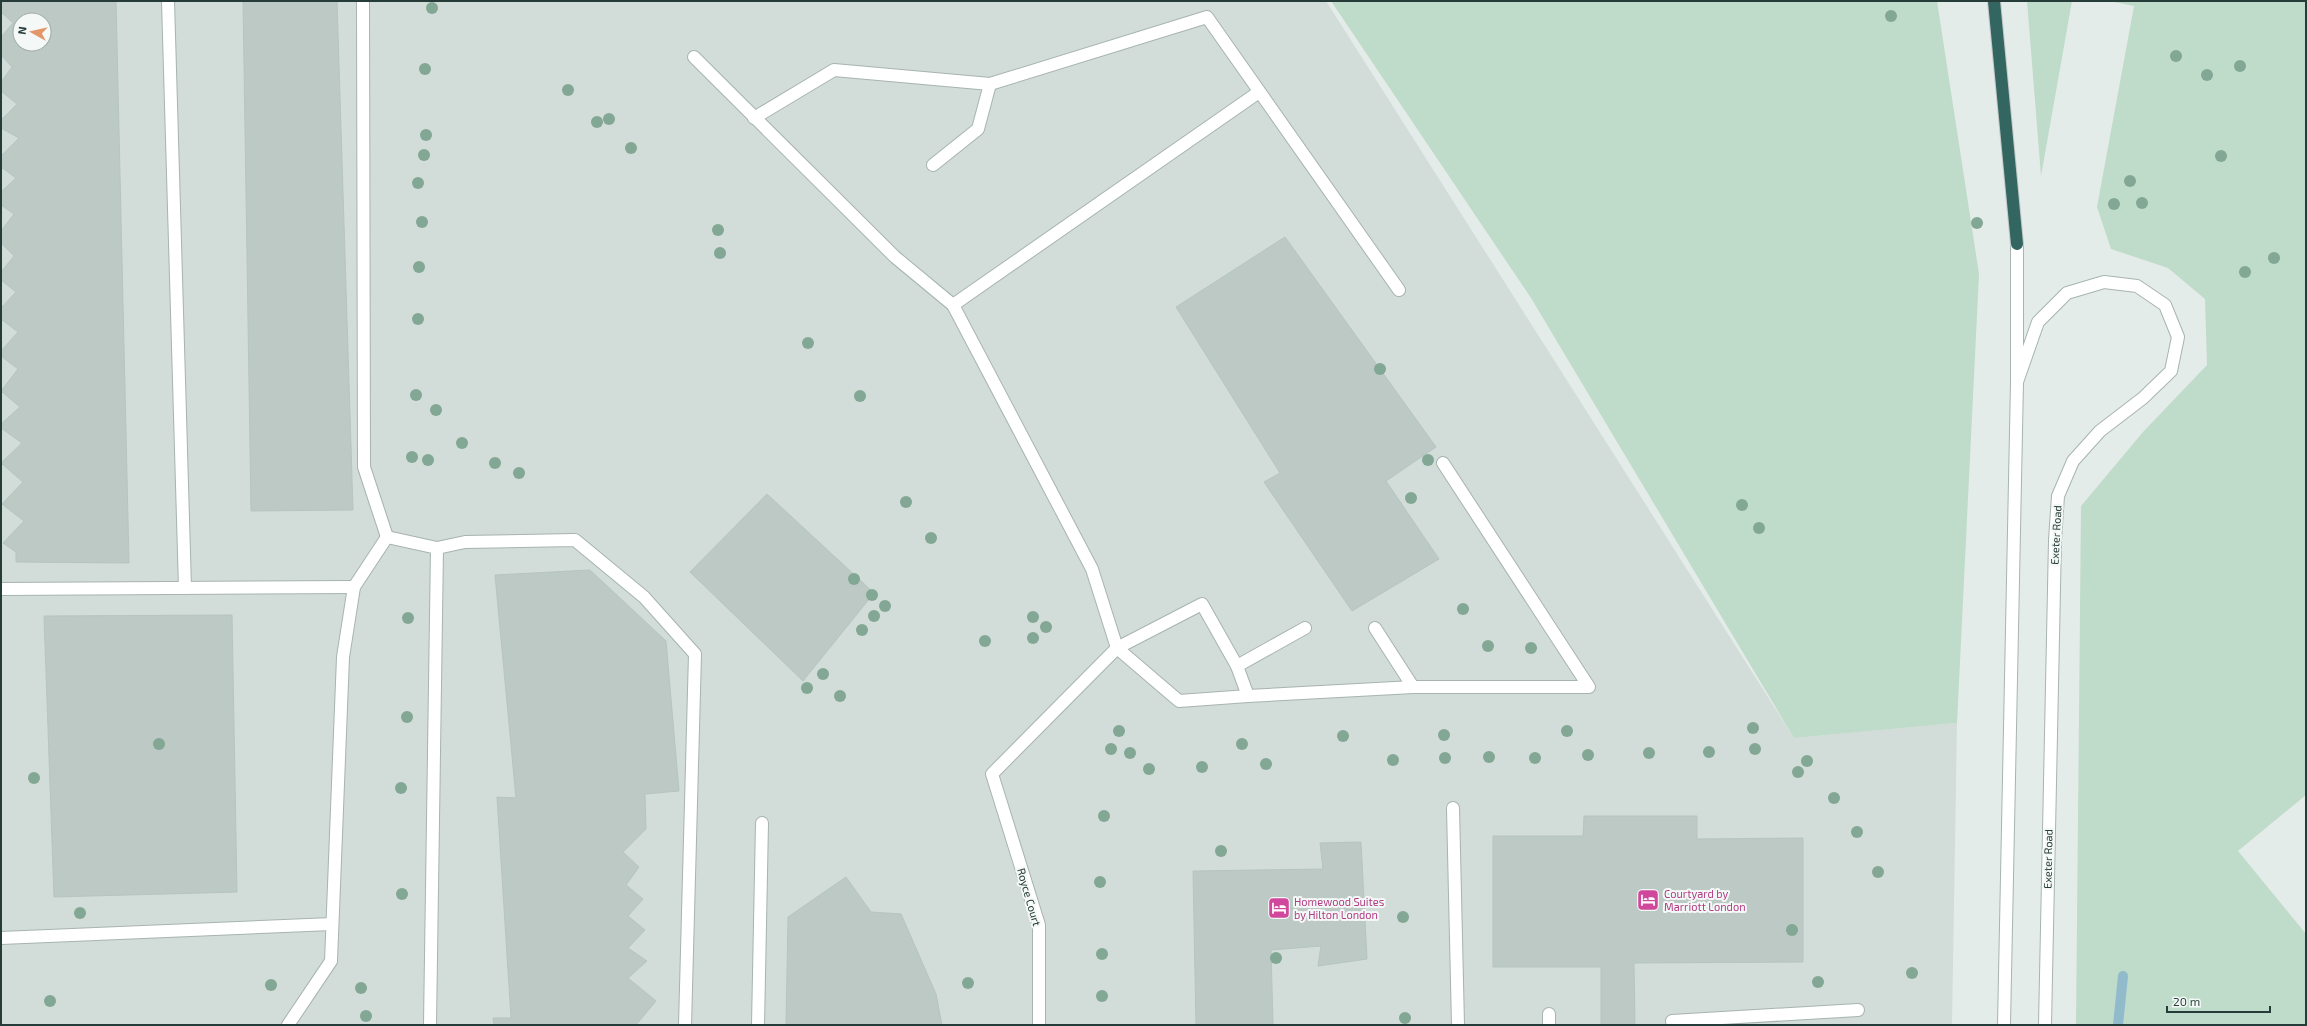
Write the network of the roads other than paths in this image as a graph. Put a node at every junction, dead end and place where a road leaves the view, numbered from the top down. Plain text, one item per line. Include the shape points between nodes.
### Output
1 (168, 1) edge
2 (363, 1) edge
3 (1994, 1) edge
4 (694, 57) dead end
5 (990, 84) junction
6 (1259, 92) junction
7 (754, 118) junction
8 (933, 165) dead end
9 (2017, 244) joint
10 (1399, 290) dead end
11 (953, 305) junction
12 (2017, 382) junction
13 (1443, 463) dead end
14 (387, 537) junction
15 (437, 548) junction
16 (354, 587) junction
17 (185, 588) junction
18 (1, 589) edge
19 (1305, 628) dead end
20 (1375, 628) dead end
21 (1117, 648) junction
22 (1237, 666) junction
23 (1413, 687) junction
24 (1248, 696) junction
25 (1453, 808) dead end
26 (762, 823) dead end
27 (332, 924) junction
28 (1, 938) edge
29 (1858, 1010) dead end
30 (288, 1025) edge
31 (430, 1025) edge
32 (685, 1025) edge
33 (758, 1025) edge
34 (1039, 1025) edge
35 (1458, 1025) edge
36 (1673, 1025) edge
37 (2004, 1025) edge
38 (2045, 1025) edge

1 - 17 street
2 - 14 street via 364,467
3 - 9 highway
4 - 7 street
5 - 6 street via 1207,18
5 - 7 street via 834,70
5 - 8 street via 978,129
6 - 10 street
6 - 11 street
7 - 11 street via 895,257
9 - 12 street, Exeter Road
11 - 21 street via 1092,569
12 - 37 street, Exeter Road
12 - 38 street, Exeter Road via 2038,322 2067,293 2104,282 2137,286 2165,305 2178,337 2171,371 2143,398 2100,430 2073,461 2058,496 2054,548
13 - 23 street via 1589,687
14 - 15 street
14 - 16 street
15 - 31 street
15 - 32 street via 465,542 575,540 644,597 695,654
16 - 17 street
16 - 27 street via 343,657
17 - 18 street
19 - 22 street
20 - 23 street
21 - 22 street via 1202,604
21 - 24 street via 1179,701
21 - 34 street, Royce Court via 992,774 1038,925
22 - 24 street
23 - 24 street
25 - 35 street
26 - 33 street
27 - 28 street
27 - 30 street via 331,961
29 - 36 street via 1672,1021

